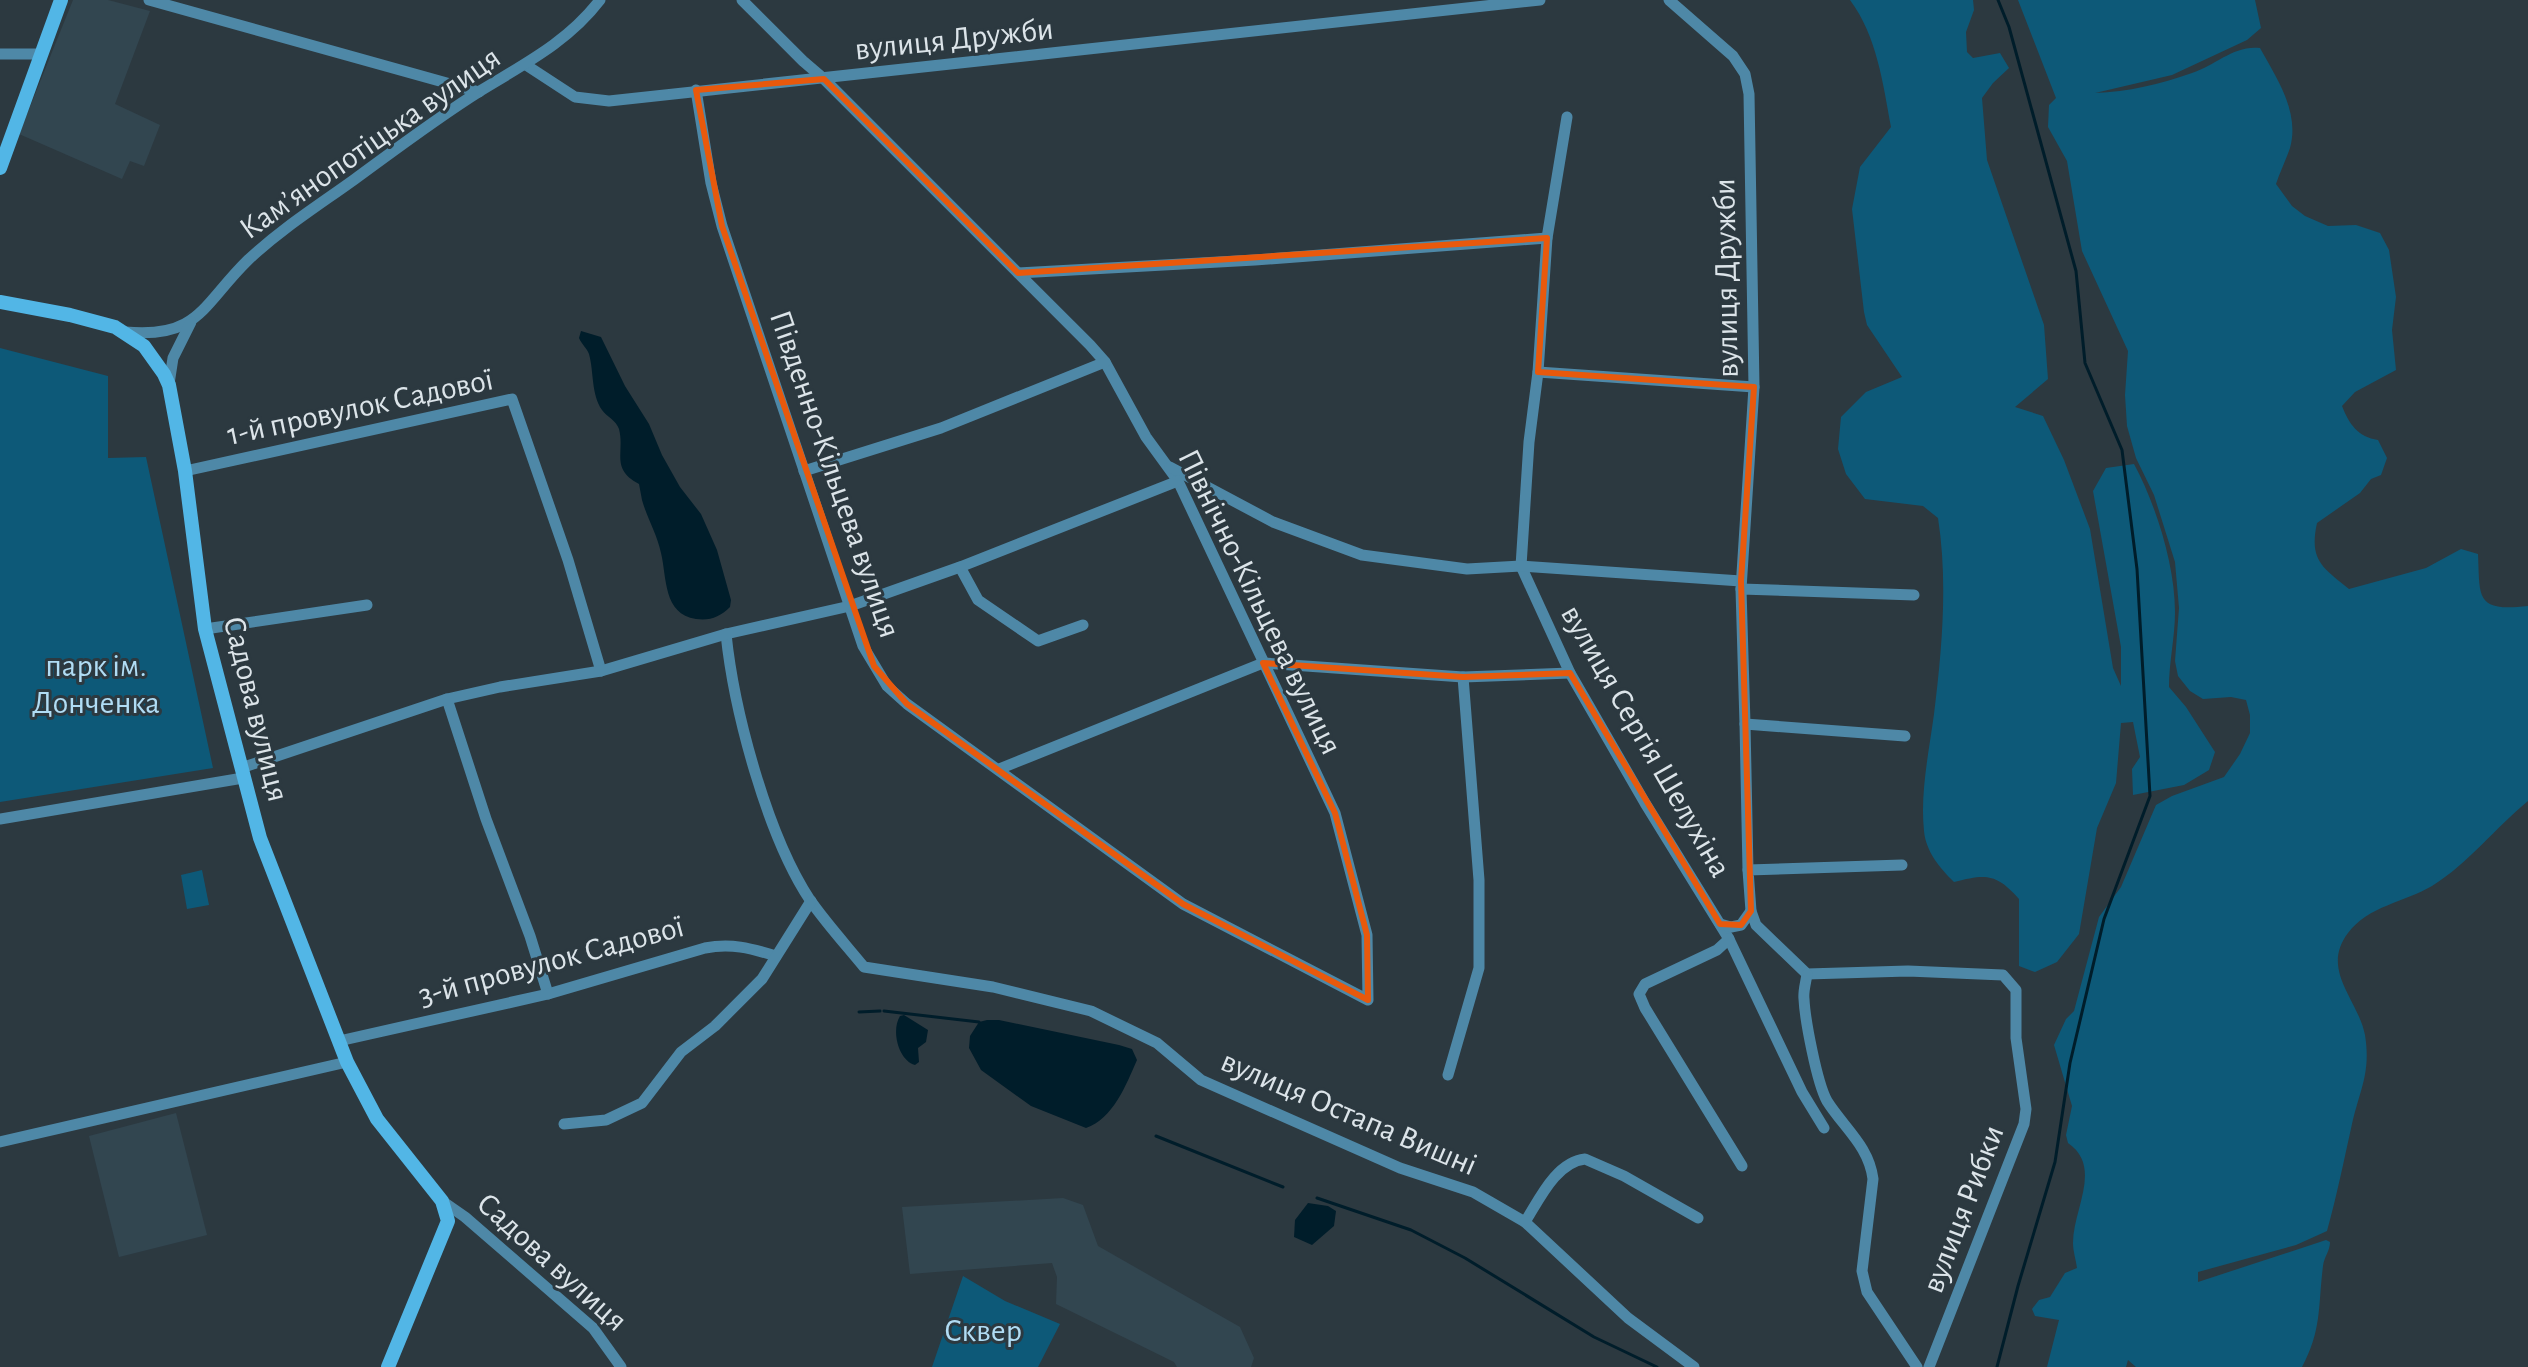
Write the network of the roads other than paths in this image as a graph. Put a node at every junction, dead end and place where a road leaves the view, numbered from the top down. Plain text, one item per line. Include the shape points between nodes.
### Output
1 (61, 0) edge
2 (149, 0) edge
3 (600, 0) edge
4 (742, 0) edge
5 (1540, 0) edge
6 (1669, 0) edge
7 (0, 54) edge
8 (42, 54) junction
9 (526, 65) junction
10 (824, 79) junction
11 (696, 90) junction
12 (479, 92) junction
13 (1567, 117) dead end
14 (0, 168) edge
15 (1547, 238) junction
16 (1018, 273) junction
17 (0, 302) edge
18 (193, 320) junction
19 (125, 332) junction
20 (1105, 362) junction
21 (1538, 372) junction
22 (169, 385) junction
23 (1754, 387) junction
24 (1165, 464) junction
25 (185, 471) junction
26 (804, 471) junction
27 (1178, 481) junction
28 (1521, 566) junction
29 (960, 567) junction
30 (1741, 585) junction
31 (1914, 595) dead end
32 (367, 605) dead end
33 (850, 606) junction
34 (1083, 625) dead end
35 (205, 629) junction
36 (726, 634) junction
37 (1263, 663) junction
38 (601, 671) junction
39 (1570, 673) junction
40 (1463, 677) junction
41 (447, 699) junction
42 (1745, 724) junction
43 (1905, 736) dead end
44 (999, 769) junction
45 (242, 773) junction
46 (0, 819) edge
47 (1902, 865) dead end
48 (1748, 870) junction
49 (811, 901) junction
50 (1751, 911) junction
51 (1720, 924) junction
52 (1729, 939) junction
53 (776, 956) junction
54 (1807, 974) junction
55 (548, 994) junction
56 (1368, 1000) joint
57 (339, 1041) junction
58 (347, 1062) junction
59 (1448, 1075) dead end
60 (564, 1124) dead end
61 (1824, 1128) dead end
62 (0, 1142) edge
63 (1742, 1166) dead end
64 (444, 1206) junction
65 (1698, 1218) dead end
66 (1525, 1222) junction
67 (388, 1367) edge
68 (621, 1367) edge
69 (1694, 1367) edge
70 (1917, 1367) edge
71 (1929, 1367) edge

1 - 8 main road
2 - 12 street
3 - 9 street, Камʼянопотіцька вулиця via 574,30
4 - 10 street, Північно-Кільцева вулиця
5 - 10 street, вулиця Дружби
6 - 23 street, вулиця Дружби via 1733,56 1745,74
7 - 8 street
8 - 14 main road
9 - 11 street, вулиця Дружби via 586,99
9 - 12 street, Камʼянопотіцька вулиця
10 - 11 street, вулиця Дружби
10 - 16 street, Північно-Кільцева вулиця
11 - 26 street, Південно-Кільцева вулиця via 722,226
12 - 18 street, Камʼянопотіцька вулиця via 285,229
13 - 15 street, вулиця Сергія Шелухіна
15 - 16 street
15 - 21 street, вулиця Сергія Шелухіна
16 - 20 street, Північно-Кільцева вулиця
17 - 19 main road, Садова вулиця
18 - 19 street, Камʼянопотіцька вулиця via 152,334
18 - 22 street via 173,358
19 - 22 main road, Садова вулиця via 152,354
20 - 24 street, Північно-Кільцева вулиця
20 - 26 street via 941,428
21 - 23 street
21 - 28 street, вулиця Сергія Шелухіна
22 - 25 main road, Садова вулиця
23 - 30 street, вулиця Дружби
24 - 27 street, Північно-Кільцева вулиця
24 - 28 street via 1273,522 1362,555 1467,569
25 - 35 main road, Садова вулиця
25 - 38 street, 1-й провулок Садової via 512,399
26 - 33 street, Південно-Кільцева вулиця
27 - 29 street
27 - 37 street, Північно-Кільцева вулиця
28 - 30 street
28 - 39 street, вулиця Сергія Шелухіна
29 - 33 street
29 - 34 street via 978,600 1038,641
30 - 31 street
30 - 42 street, вулиця Дружби
32 - 35 street
33 - 36 street
33 - 44 street, Південно-Кільцева вулиця via 863,646 887,686
35 - 45 main road, Садова вулиця
36 - 38 street
36 - 49 street, вулиця Остапа Вишні via 734,691 761,787
37 - 40 street
37 - 44 street
37 - 56 street, Північно-Кільцева вулиця via 1335,813 1367,935
38 - 41 street
39 - 40 street
39 - 51 street, вулиця Сергія Шелухіна
40 - 59 street via 1479,880 1479,968
41 - 45 street
41 - 55 street
42 - 43 street
42 - 48 street, вулиця Дружби
44 - 56 street, Південно-Кільцева вулиця via 1183,904
45 - 46 street
45 - 57 main road, Садова вулиця via 260,838
47 - 48 street
48 - 50 street, вулиця Дружби
49 - 53 street
49 - 66 street, вулиця Остапа Вишні via 864,967 993,987 1091,1011 1157,1043 1201,1080 1400,1168 1473,1192
50 - 51 street via 1741,925
50 - 54 street via 1760,931
51 - 52 street, вулиця Сергія Шелухіна
52 - 61 street, вулиця Сергія Шелухіна
52 - 63 street via 1717,950 1645,984 1639,994
53 - 55 street, 3-й провулок Садової via 722,944
53 - 60 street via 735,1007 681,1052 642,1103 606,1120
54 - 70 street, вулиця Рибки via 1803,997 1826,1099 1859,1141 1872,1168 1863,1280
54 - 71 street, вулиця Рибки via 2003,975 2016,990 2024,1124
55 - 57 street, 3-й провулок Садової
57 - 58 main road, Садова вулиця
58 - 62 street
58 - 64 main road, Садова вулиця via 377,1119
64 - 67 main road via 448,1221
64 - 68 street, Садова вулиця via 465,1217 593,1328
65 - 66 street via 1585,1159 1560,1171
66 - 69 street, вулиця Остапа Вишні via 1628,1318

